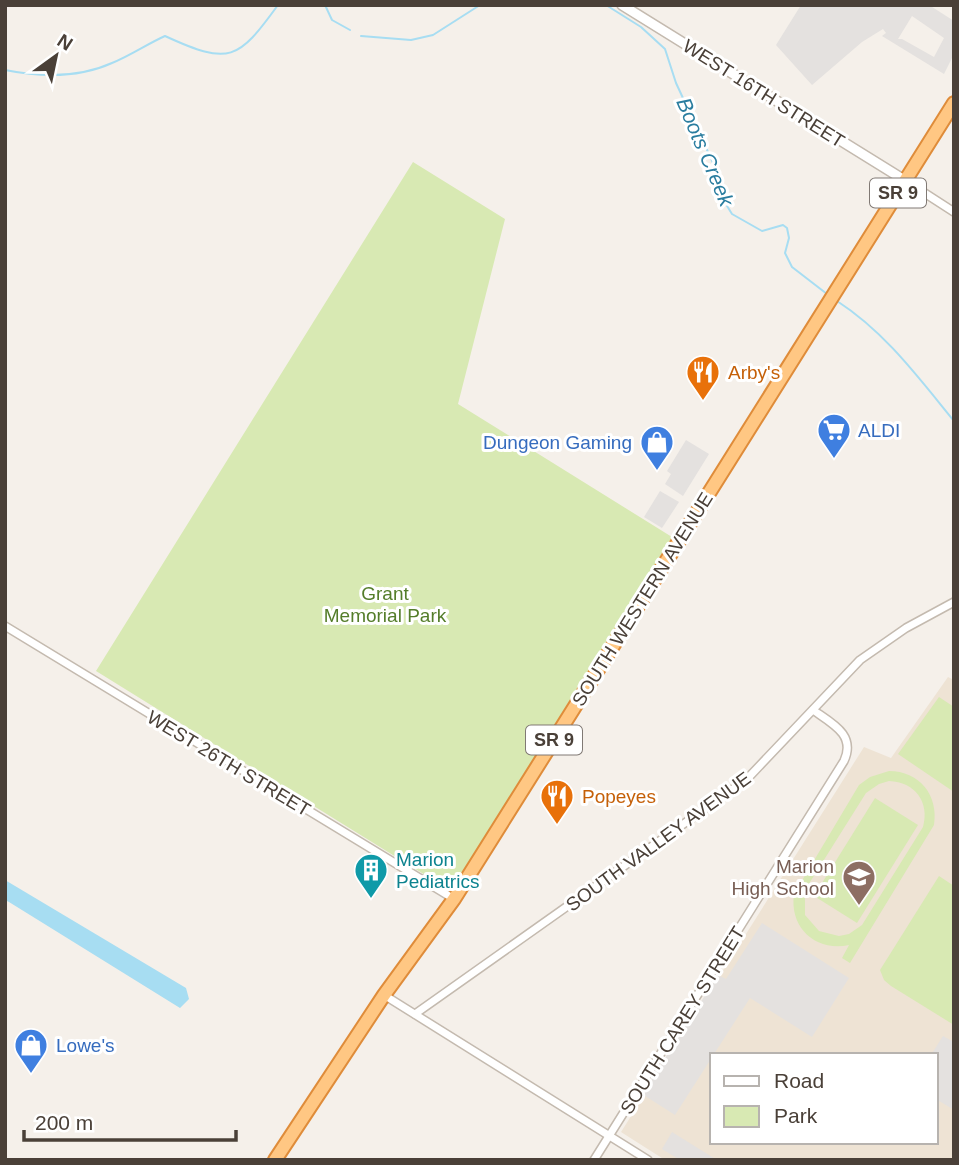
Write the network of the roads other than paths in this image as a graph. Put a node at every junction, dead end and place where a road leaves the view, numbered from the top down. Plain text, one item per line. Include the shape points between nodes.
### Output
1 (622, 5) edge
2 (954, 103) edge
3 (906, 181) junction
4 (954, 212) edge
5 (954, 602) edge
6 (5, 626) edge
7 (813, 710) junction
8 (454, 899) junction
9 (384, 995) junction
10 (415, 1014) junction
11 (609, 1136) junction
12 (275, 1160) edge
13 (594, 1160) edge
14 (648, 1160) edge

1 - 3 street, WEST 16TH STREET
2 - 3 highway, SOUTH WESTERN AVENUE / SR 9
3 - 4 street
3 - 8 highway, SOUTH WESTERN AVENUE / SR 9
5 - 7 street, SOUTH VALLEY AVENUE via 860,660
6 - 8 street, WEST 26TH STREET
7 - 10 street, SOUTH VALLEY AVENUE via 747,779
7 - 11 street, SOUTH CAREY STREET via 847,738 850,749
8 - 9 highway, SOUTH WESTERN AVENUE / SR 9
9 - 10 street
9 - 12 highway, SOUTH WESTERN AVENUE / SR 9
10 - 11 street
11 - 13 street, SOUTH CAREY STREET
11 - 14 street

